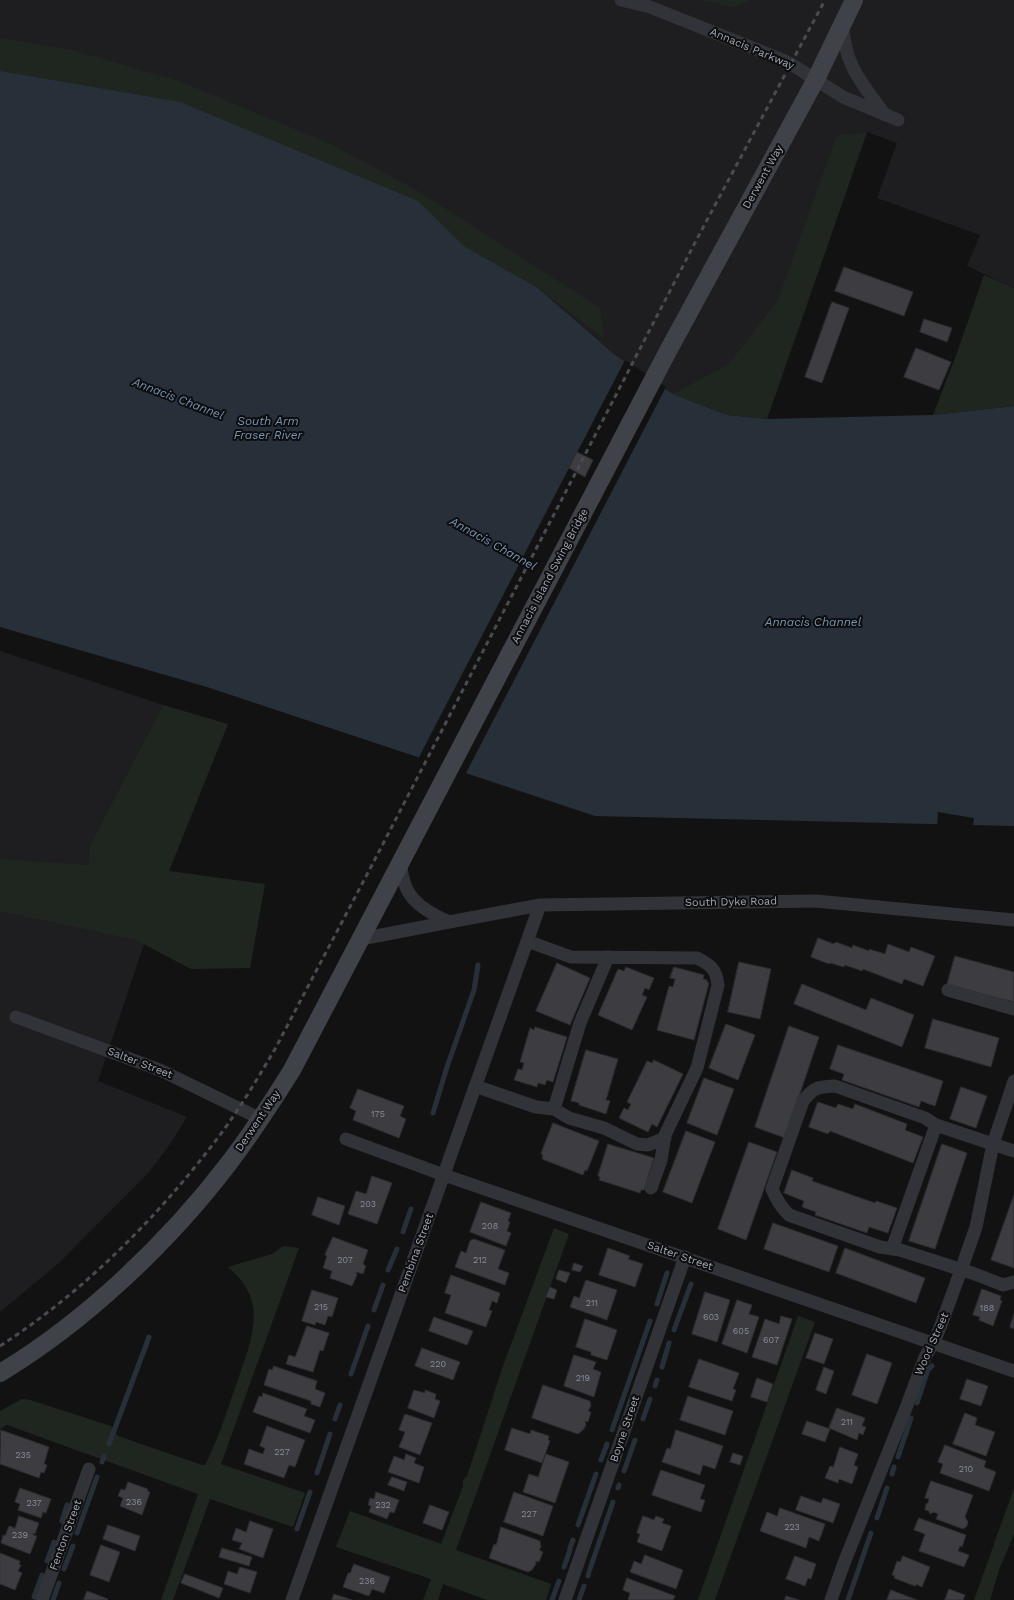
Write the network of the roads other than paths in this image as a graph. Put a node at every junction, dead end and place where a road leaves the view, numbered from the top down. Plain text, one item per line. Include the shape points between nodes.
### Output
1 (621, 0) edge
2 (854, 0) edge
3 (843, 23) junction
4 (815, 81) junction
5 (886, 115) junction
6 (898, 120) dead end
7 (668, 351) joint
8 (433, 801) joint
9 (401, 861) junction
10 (540, 905) junction
11 (1014, 920) edge
12 (449, 922) junction
13 (361, 939) junction
14 (527, 941) junction
15 (608, 957) junction
16 (948, 990) dead end
17 (1014, 1009) edge
18 (16, 1017) dead end
19 (1014, 1081) edge
20 (475, 1086) junction
21 (554, 1109) junction
22 (261, 1119) junction
23 (936, 1125) junction
24 (664, 1138) junction
25 (346, 1139) dead end
26 (993, 1144) junction
27 (1014, 1151) edge
28 (444, 1175) junction
29 (651, 1188) dead end
30 (892, 1249) junction
31 (685, 1258) junction
32 (961, 1270) junction
33 (1014, 1282) edge
34 (934, 1342) junction
35 (1014, 1371) edge
36 (0, 1373) edge
37 (89, 1469) dead end
38 (42, 1600) edge
39 (292, 1600) edge
40 (565, 1600) edge
41 (831, 1600) edge

1 - 4 street, Annacis Parkway via 650,7 764,52 791,64
2 - 3 main road, Derwent Way
3 - 4 main road, Derwent Way
3 - 5 street via 848,58 856,74
4 - 5 street, Annacis Parkway via 843,97
4 - 7 main road, Derwent Way
5 - 6 street, Annacis Parkway
7 - 8 main road, Annacis Island Swing Bridge
8 - 9 main road, Derwent Way
9 - 12 street via 404,885 412,898 420,907
9 - 13 main road, Derwent Way
10 - 11 street, South Dyke Road via 816,901
10 - 12 street, South Dyke Road
10 - 14 street, Pembina Street
12 - 13 street, South Dyke Road
13 - 22 main road, Derwent Way via 292,1070
14 - 15 street via 571,957
14 - 20 street, Pembina Street
15 - 21 street via 580,1023
15 - 24 street via 697,958 708,964 716,973 718,985 697,1068
16 - 17 street
18 - 22 street, Salter Street via 160,1070
19 - 26 street, Wood Street
20 - 21 street via 536,1107
20 - 28 street, Pembina Street
21 - 24 street via 568,1118 604,1128 638,1144 648,1144
22 - 36 main road, Derwent Way via 182,1220 125,1277 52,1338
23 - 26 street
23 - 30 street
23 - 30 street via 925,1118 835,1086 823,1086 812,1090 800,1108 772,1188 776,1199 789,1215
24 - 29 street via 661,1160
25 - 28 street, Salter Street
26 - 27 street
26 - 32 street, Wood Street via 976,1227
28 - 31 street, Salter Street
28 - 39 street, Pembina Street
30 - 32 street
31 - 34 street, Salter Street
31 - 40 street, Boyne Street
32 - 33 street via 1002,1285
32 - 34 street, Wood Street
34 - 35 street, Salter Street
34 - 41 street, Wood Street via 925,1357
37 - 38 street, Fenton Street

